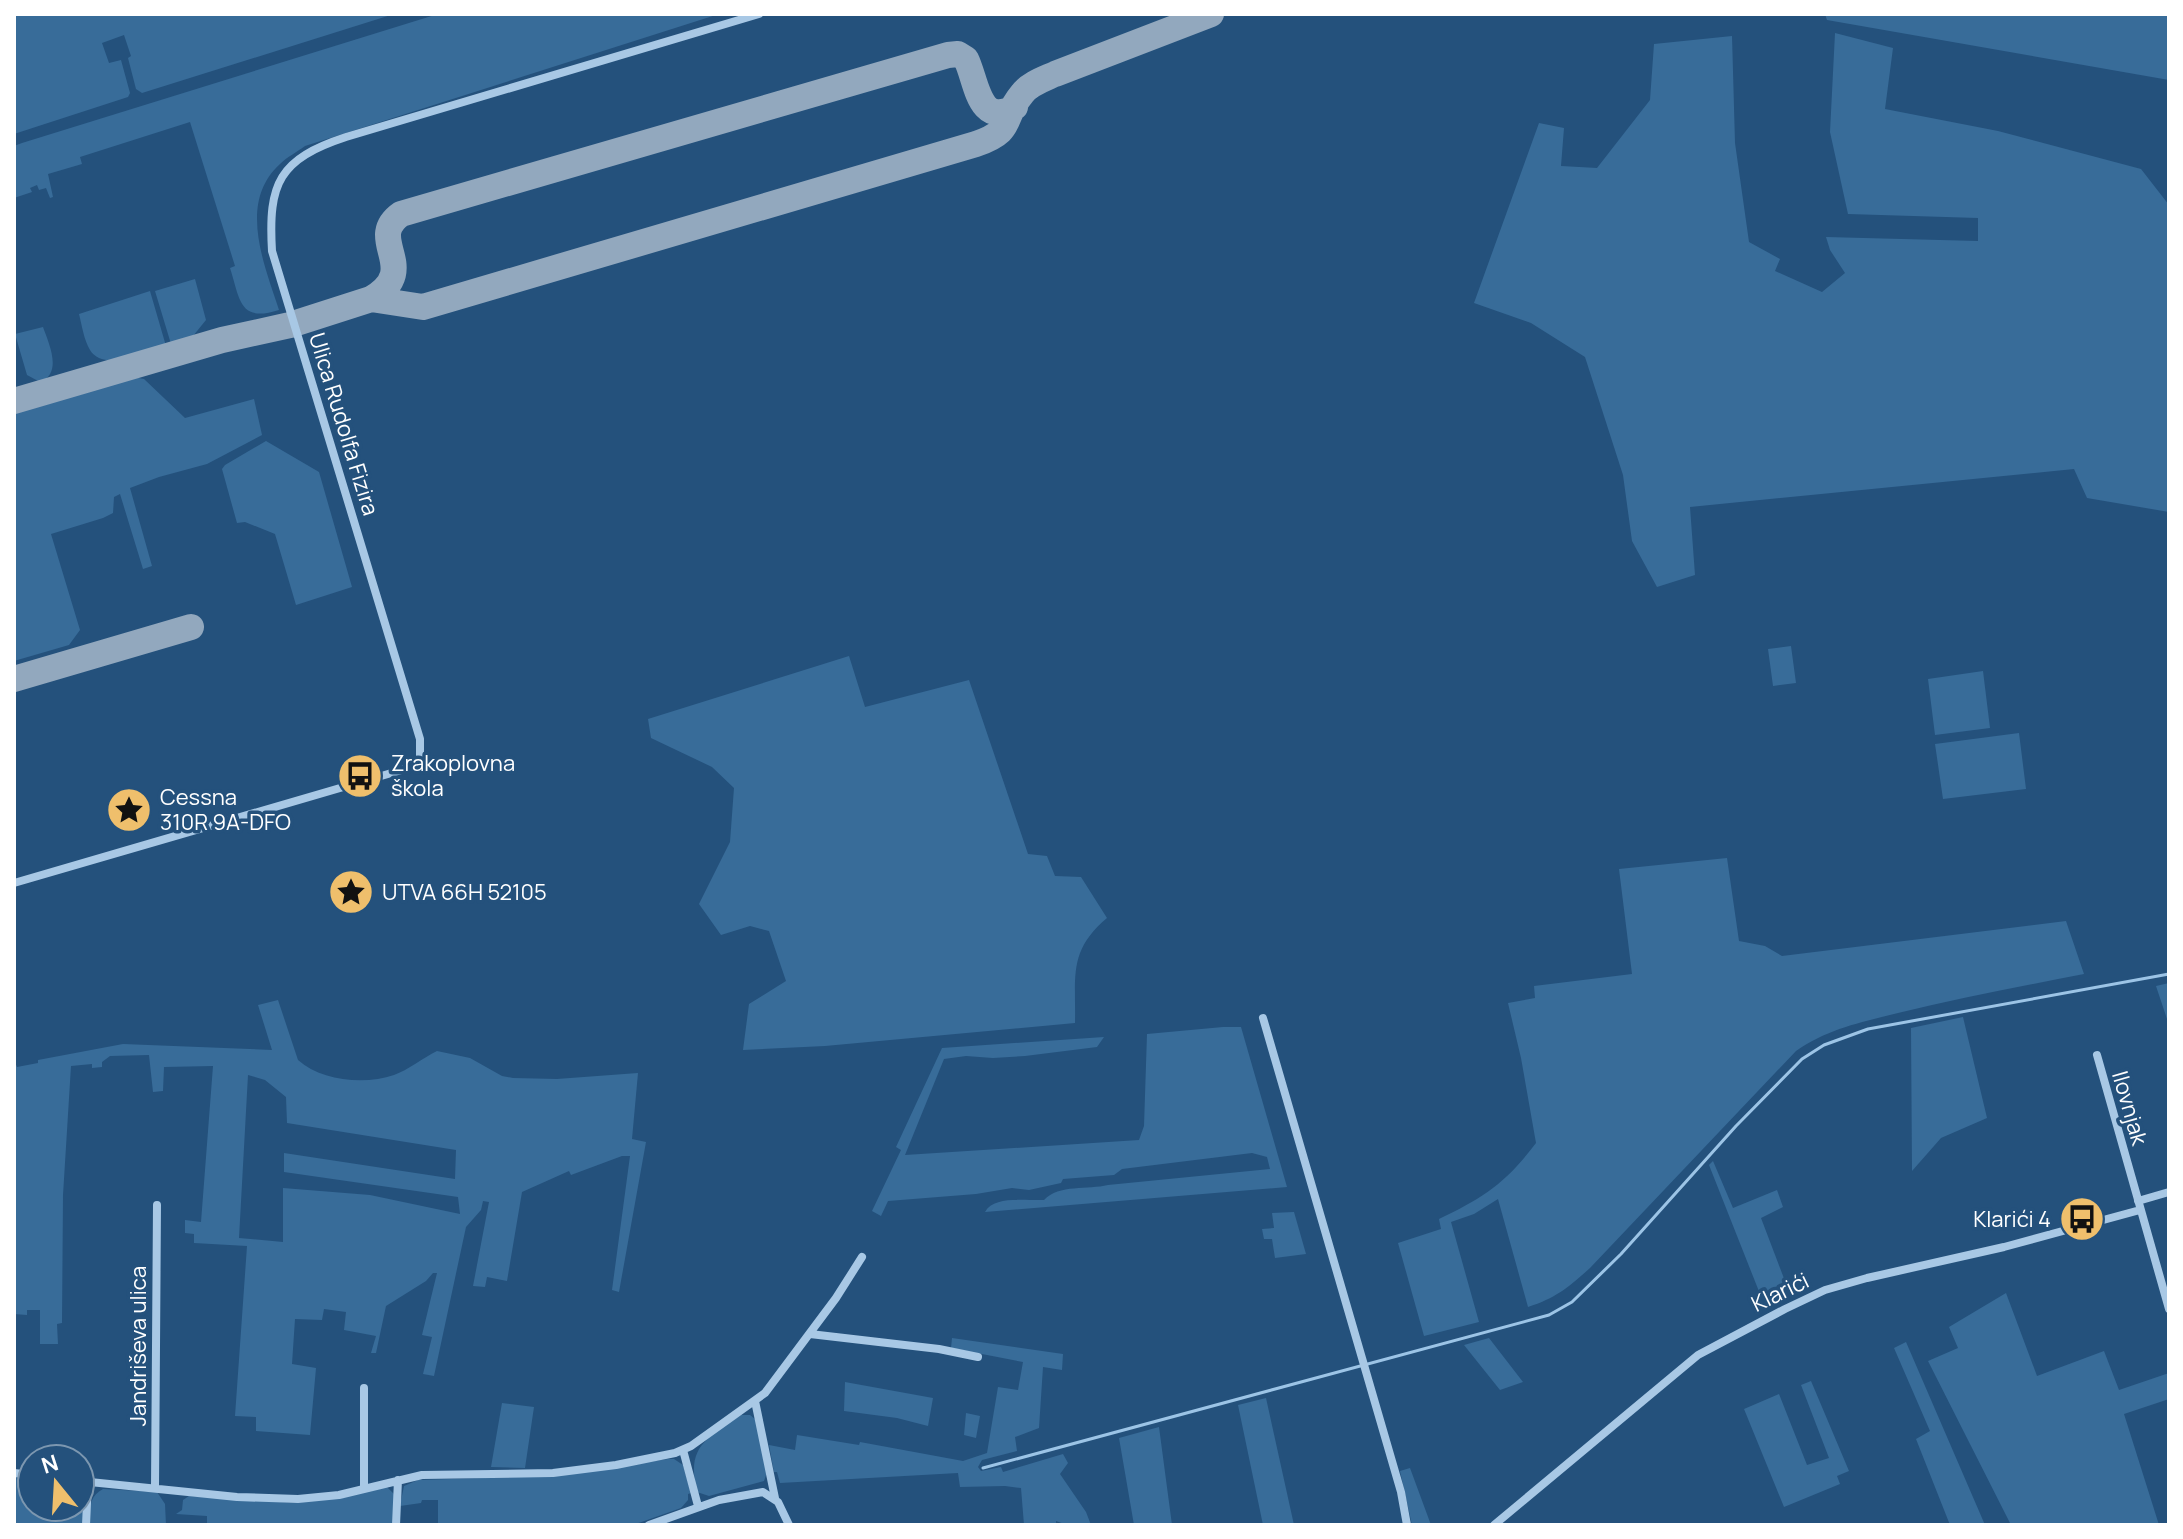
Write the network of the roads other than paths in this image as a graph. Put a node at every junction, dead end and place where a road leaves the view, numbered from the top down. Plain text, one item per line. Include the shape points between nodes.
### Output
1 (759, 14) edge
2 (14, 883) edge
3 (1263, 1018) dead end
4 (2097, 1055) dead end
5 (2169, 1192) edge
6 (157, 1205) dead end
7 (2139, 1205) junction
8 (862, 1257) dead end
9 (2169, 1309) edge
10 (810, 1334) junction
11 (978, 1357) dead end
12 (364, 1388) dead end
13 (755, 1401) junction
14 (683, 1450) junction
15 (398, 1480) junction
16 (96, 1483) edge
17 (155, 1488) junction
18 (364, 1488) junction
19 (775, 1498) junction
20 (698, 1506) junction
21 (396, 1525) edge
22 (649, 1525) edge
23 (789, 1525) edge
24 (1407, 1525) edge
25 (1494, 1525) edge

1 - 2 street, Ulica Rudolfa Fizira via 314,147 295,162 273,197 272,251 420,739 420,760 412,767
3 - 24 street
4 - 7 street, Ilovnjak
5 - 7 street, Klarići
6 - 17 street, Jandriševa ulica
7 - 9 street, Ilovnjak
7 - 25 street, Klarići via 1806,1299 1698,1355
8 - 10 street
10 - 11 street
10 - 13 street
12 - 18 street
13 - 14 street
13 - 19 street
14 - 15 street via 553,1473
14 - 20 street
15 - 18 street
15 - 21 street
16 - 17 street
17 - 18 street via 278,1499 326,1497
19 - 20 street via 751,1493
19 - 23 street
20 - 22 street

